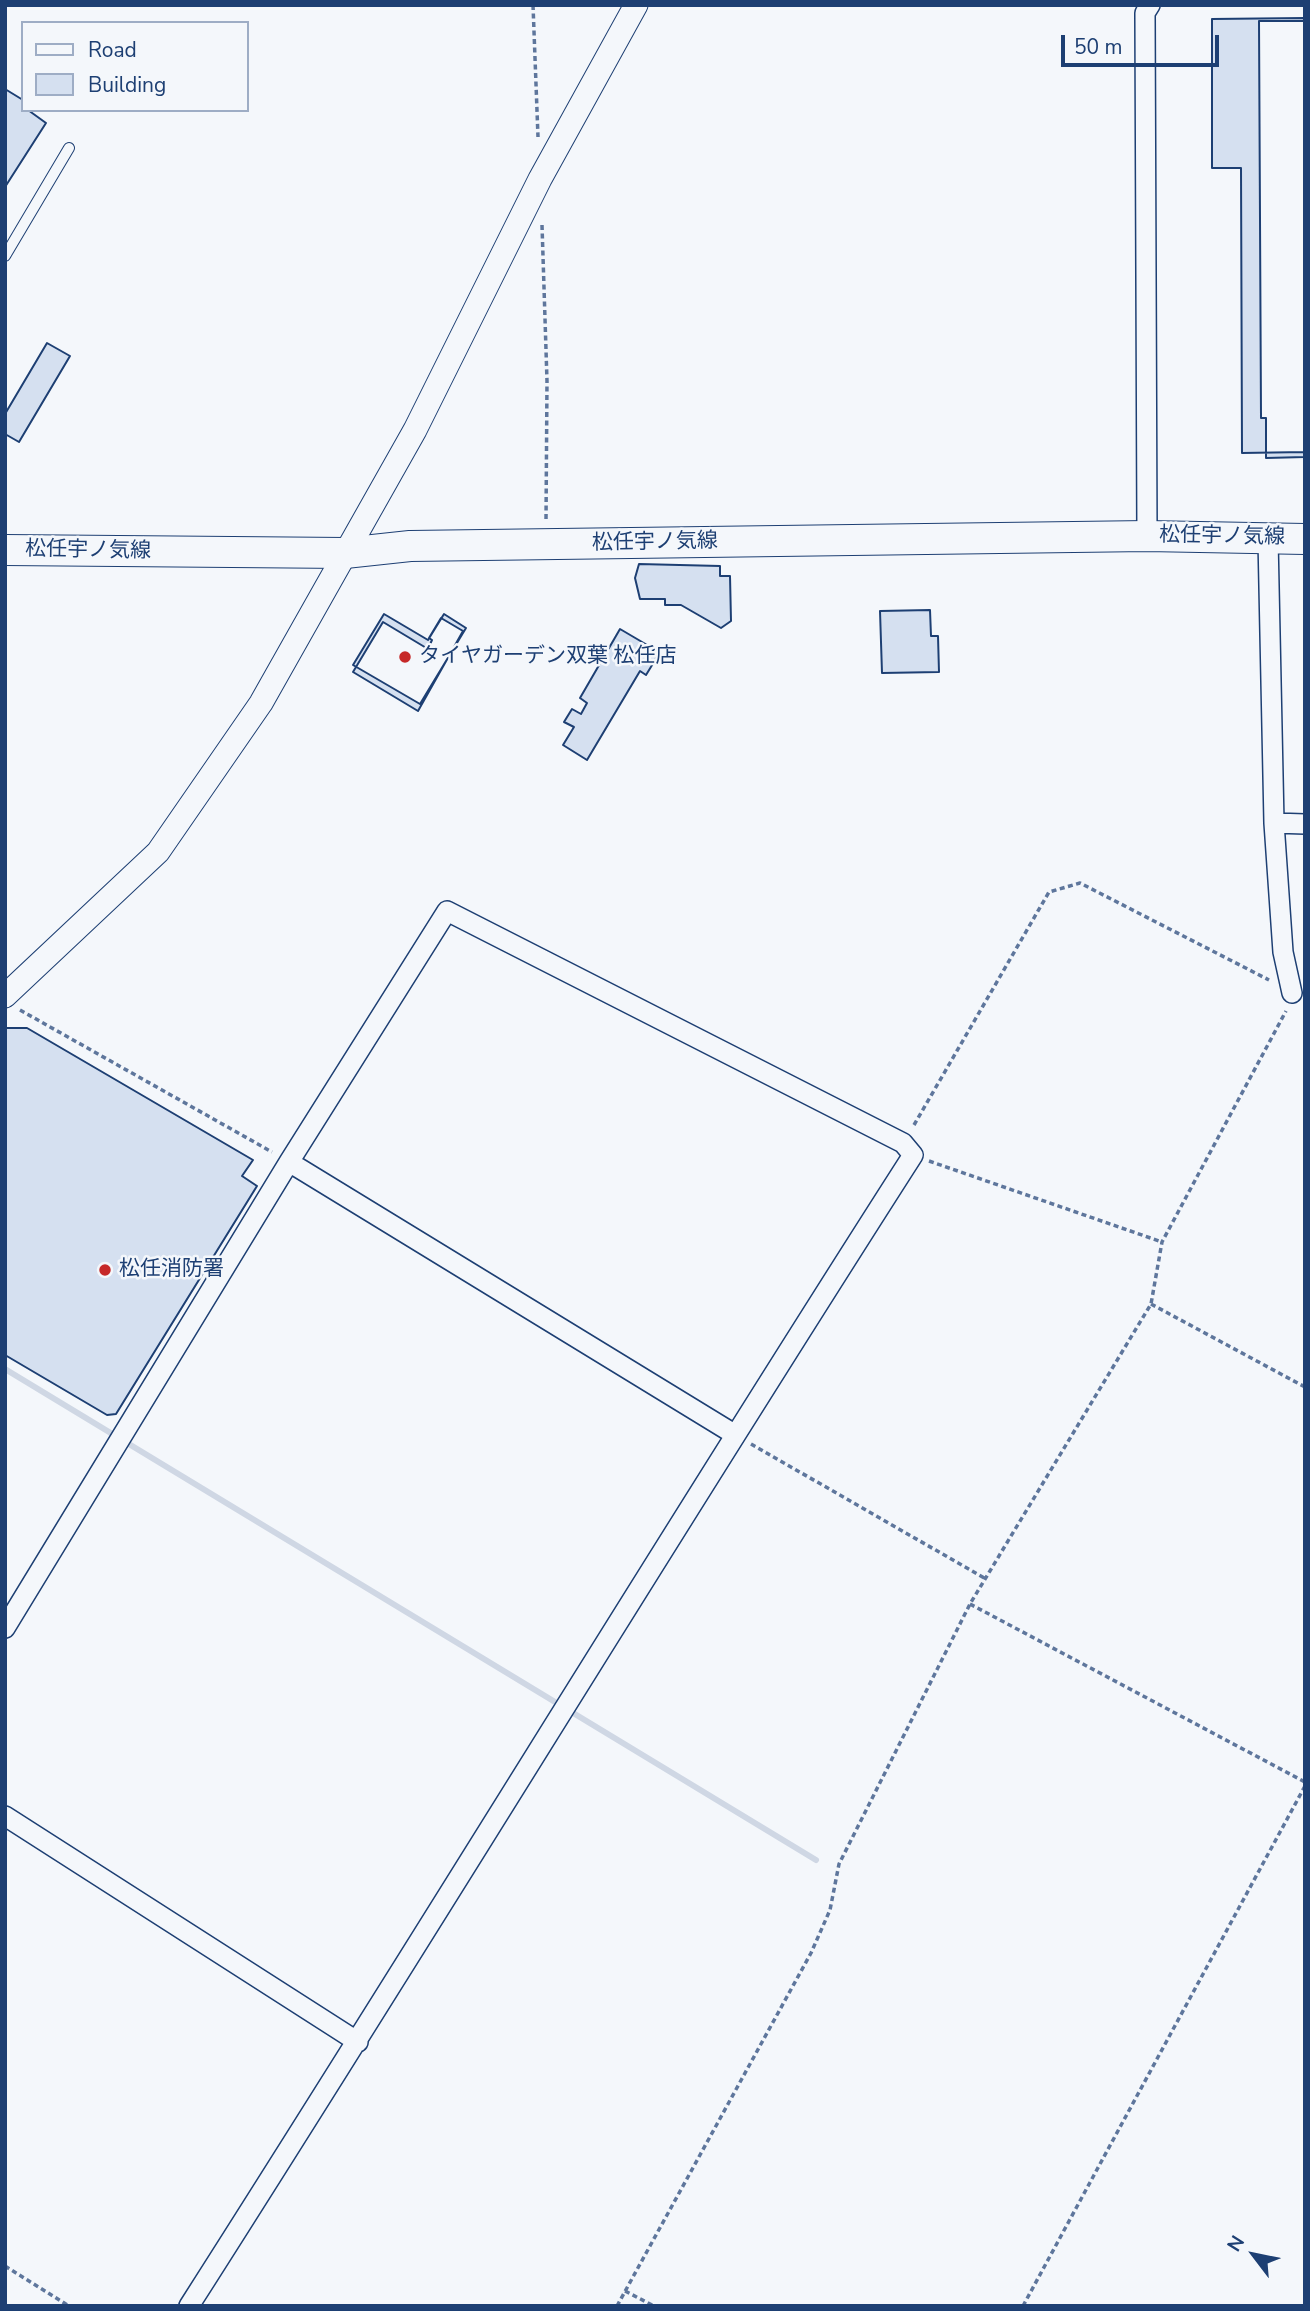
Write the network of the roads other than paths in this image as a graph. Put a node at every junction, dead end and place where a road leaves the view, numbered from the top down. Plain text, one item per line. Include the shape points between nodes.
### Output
1 (636, 5) edge
2 (1150, 5) edge
3 (69, 148) dead end
4 (5, 256) edge
5 (1147, 536) junction
6 (1268, 539) junction
7 (1305, 539) edge
8 (5, 550) edge
9 (345, 553) junction
10 (1274, 823) junction
11 (1305, 824) edge
12 (1292, 992) road end
13 (11, 1002) edge
14 (289, 1161) junction
15 (734, 1434) junction
16 (5, 1628) edge
17 (5, 1816) edge
18 (358, 2042) junction
19 (189, 2306) edge

1 - 9 street via 540,179 415,430
2 - 5 street via 1145,13
3 - 4 lane
5 - 6 main road, 松任宇ノ気線
5 - 9 main road, 松任宇ノ気線 via 410,547
6 - 7 main road, 松任宇ノ気線
6 - 10 street
8 - 9 main road, 松任宇ノ気線
9 - 13 street via 261,703 158,852
10 - 11 street
10 - 12 street via 1283,952
14 - 15 street
14 - 15 street via 447,911 908,1149
14 - 16 street
15 - 18 street
17 - 18 street
18 - 19 street

